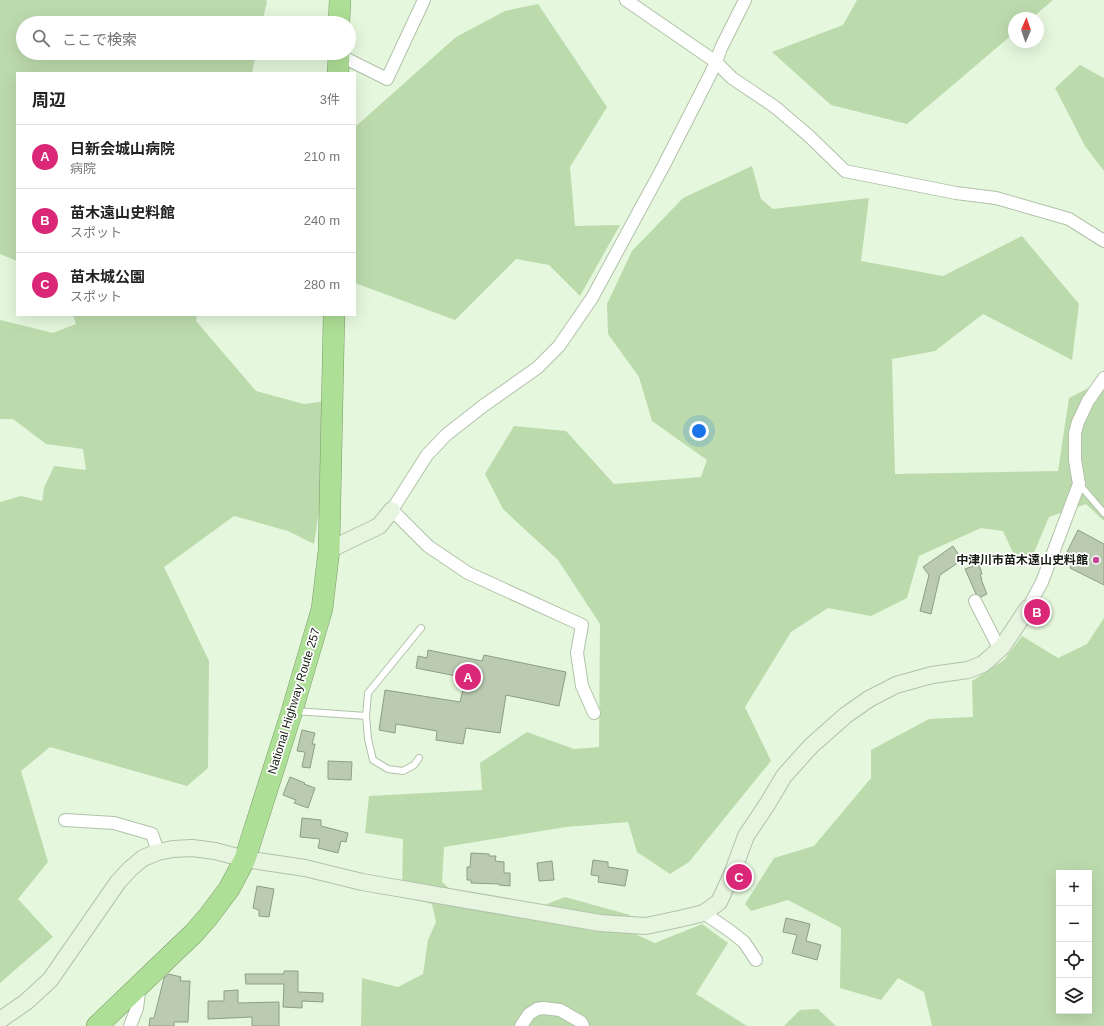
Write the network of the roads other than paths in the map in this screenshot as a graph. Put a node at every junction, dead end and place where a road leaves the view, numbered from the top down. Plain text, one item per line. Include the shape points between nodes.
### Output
1 (340, 0) edge
2 (424, 0) edge
3 (626, 0) edge
4 (745, 0) edge
5 (339, 16) edge
6 (339, 60) edge
7 (716, 62) junction
8 (1104, 241) edge
9 (334, 316) edge
10 (1104, 378) edge
11 (1079, 484) junction
12 (392, 510) junction
13 (1104, 513) edge
14 (329, 550) junction
15 (975, 601) dead end
16 (1028, 608) joint
17 (421, 628) dead end
18 (1000, 650) junction
19 (292, 710) junction
20 (594, 713) dead end
21 (366, 716) junction
22 (419, 758) dead end
23 (65, 820) dead end
24 (158, 852) junction
25 (245, 859) junction
26 (704, 913) junction
27 (756, 960) dead end
28 (140, 984) junction
29 (0, 1020) edge
30 (97, 1026) edge
31 (130, 1026) edge
32 (521, 1026) edge
33 (583, 1026) edge

1 - 5 highway
2 - 6 street via 387,79
3 - 7 street
4 - 7 street via 720,48
7 - 8 street via 732,78 775,106 845,171 956,193 996,198 1069,219
7 - 12 street via 592,298 559,346 537,368 446,435 427,455
9 - 14 highway, National Highway Route 257
10 - 11 street via 1088,401 1075,433 1075,460
11 - 13 lane
11 - 16 street via 1042,582
12 - 14 street via 379,526
12 - 20 street via 428,546 468,573 582,625 577,653 582,686
14 - 19 highway, National Highway Route 257 via 322,609
15 - 18 street
16 - 18 street
17 - 21 lane via 368,693
18 - 26 street via 983,664 968,670 896,684 869,699 811,746 784,776 746,836 719,902
19 - 21 lane
19 - 25 highway, National Highway Route 257
21 - 22 lane via 368,739 374,760 388,769 404,771 414,765
23 - 24 street via 114,823 152,834
24 - 25 street via 192,848
24 - 29 street via 143,858 130,868 50,980 26,1002
25 - 26 street via 600,923 646,926
25 - 28 highway, National Highway Route 257 via 229,889 208,918
26 - 27 street via 744,942
28 - 30 highway, National Highway Route 257
28 - 31 street via 137,1008
32 - 33 street via 537,1008 560,1010 581,1022

